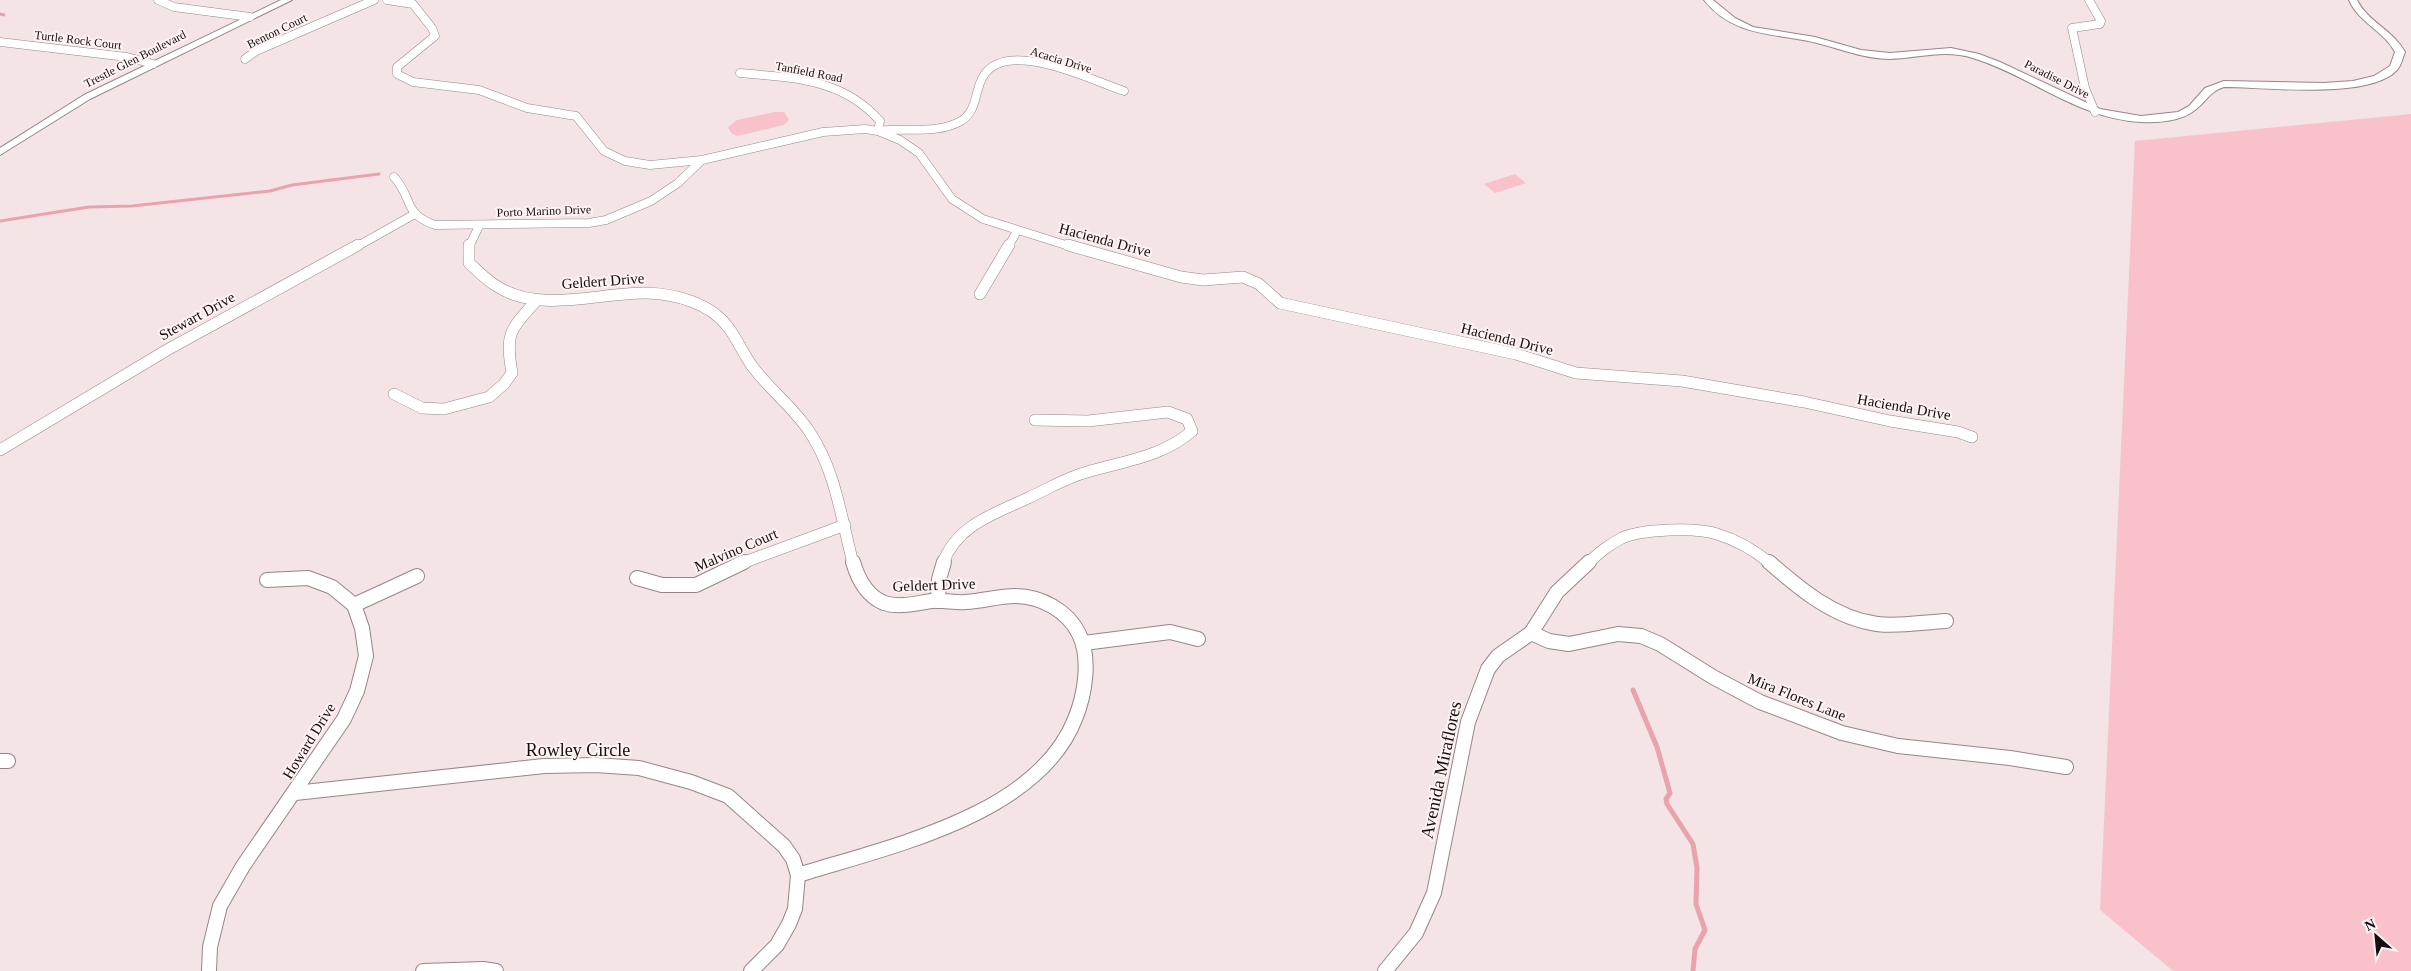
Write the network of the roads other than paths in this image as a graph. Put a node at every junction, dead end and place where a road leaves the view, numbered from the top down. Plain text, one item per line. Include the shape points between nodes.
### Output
1 (158, 0) edge
2 (288, 0) edge
3 (374, 0) edge
4 (387, 0) edge
5 (1708, 0) edge
6 (2089, 0) edge
7 (2353, 0) edge
8 (250, 17) junction
9 (0, 42) edge
10 (245, 59) dead end
11 (153, 64) junction
12 (740, 73) dead end
13 (1124, 91) dead end
14 (2095, 112) junction
15 (878, 131) junction
16 (0, 152) edge
17 (702, 160) junction
18 (394, 177) dead end
19 (413, 215) junction
20 (479, 226) junction
21 (1017, 231) junction
22 (980, 294) dead end
23 (536, 302) junction
24 (394, 394) dead end
25 (1035, 420) dead end
26 (1972, 437) dead end
27 (0, 450) edge
28 (845, 525) junction
29 (417, 576) dead end
30 (637, 578) dead end
31 (267, 580) dead end
32 (938, 601) junction
33 (354, 605) junction
34 (1946, 621) dead end
35 (1531, 633) junction
36 (1198, 639) dead end
37 (1084, 642) junction
38 (2066, 767) dead end
39 (296, 793) junction
40 (798, 875) junction
41 (209, 971) edge
42 (423, 971) edge
43 (496, 971) edge
44 (751, 971) edge
45 (1385, 971) edge

1 - 8 street via 174,7
2 - 8 street, Trestle Glen Boulevard
3 - 10 street, Benton Court via 263,48
4 - 17 street, Hacienda Drive via 413,4 435,36 397,67 397,74 403,78 479,90 527,108 576,116 604,151 625,161 650,165
5 - 14 street, Paradise Drive via 1735,22 1762,32 1815,40 1873,55 1942,49 1975,56 2008,68
6 - 14 street via 2102,21 2072,28 2085,88
7 - 14 street, Paradise Drive via 2361,16 2390,38 2400,52 2396,65 2373,80 2336,86 2224,84 2207,89 2192,108 2154,119
8 - 11 street, Trestle Glen Boulevard
9 - 11 street, Turtle Rock Court via 127,57
11 - 16 street, Trestle Glen Boulevard via 73,105
12 - 15 street, Tanfield Road via 844,89 875,113 880,121
13 - 15 street, Acacia Drive via 1028,60 1008,61 992,67 984,75 974,108 963,120 948,127
15 - 17 street, Hacienda Drive via 823,132
15 - 21 street, Hacienda Drive via 919,153 952,199 983,219
17 - 20 street, Porto Marino Drive via 685,179 646,205 610,220
18 - 19 street via 402,185
19 - 20 street, Porto Marino Drive via 422,222 435,225
19 - 27 street, Stewart Drive via 167,350
20 - 23 street, Geldert Drive via 467,252 469,264 504,290
21 - 22 street
21 - 26 street, Hacienda Drive via 1181,277 1203,280 1243,277 1259,284 1280,303 1516,354 1576,373 1691,382
23 - 24 street via 507,337 506,349 512,373 489,397 444,408 422,408
23 - 28 street, Geldert Drive via 640,293 682,298 708,308 728,326 751,364 816,440
25 - 32 street via 1088,421 1168,412 1187,419 1192,431 1176,445 1058,482 1039,494 983,516 956,540 944,560 938,579
28 - 30 street, Malvino Court via 755,558 696,585 662,585
28 - 32 street, Geldert Drive via 852,563 866,592 884,603 906,605
29 - 33 street
31 - 33 street via 308,578 332,587
32 - 37 street, Geldert Drive via 965,602 1022,594 1046,602 1065,616 1083,636
33 - 39 street, Howard Drive via 362,628 366,656 357,691 344,719
34 - 35 street, Avenida Miraflores via 1878,624 1846,616 1804,592 1753,549 1715,532 1648,530 1607,546 1557,592
35 - 38 street, Mira Flores Lane via 1568,644 1585,643 1618,633 1638,635 1656,642 1754,699 1864,740 1925,752 2001,756
35 - 45 street, Avenida Miraflores via 1498,656 1484,677 1468,722 1434,894 1416,933
36 - 37 street via 1170,632
37 - 40 street, Geldert Drive via 1083,698 1054,755 1032,780 944,830
39 - 40 street, Rowley Circle via 544,766 639,768 728,796 784,846
39 - 41 street, Howard Drive via 243,866 220,906 210,947
40 - 44 street, Rowley Circle via 795,909 789,924 777,945
42 - 43 street

